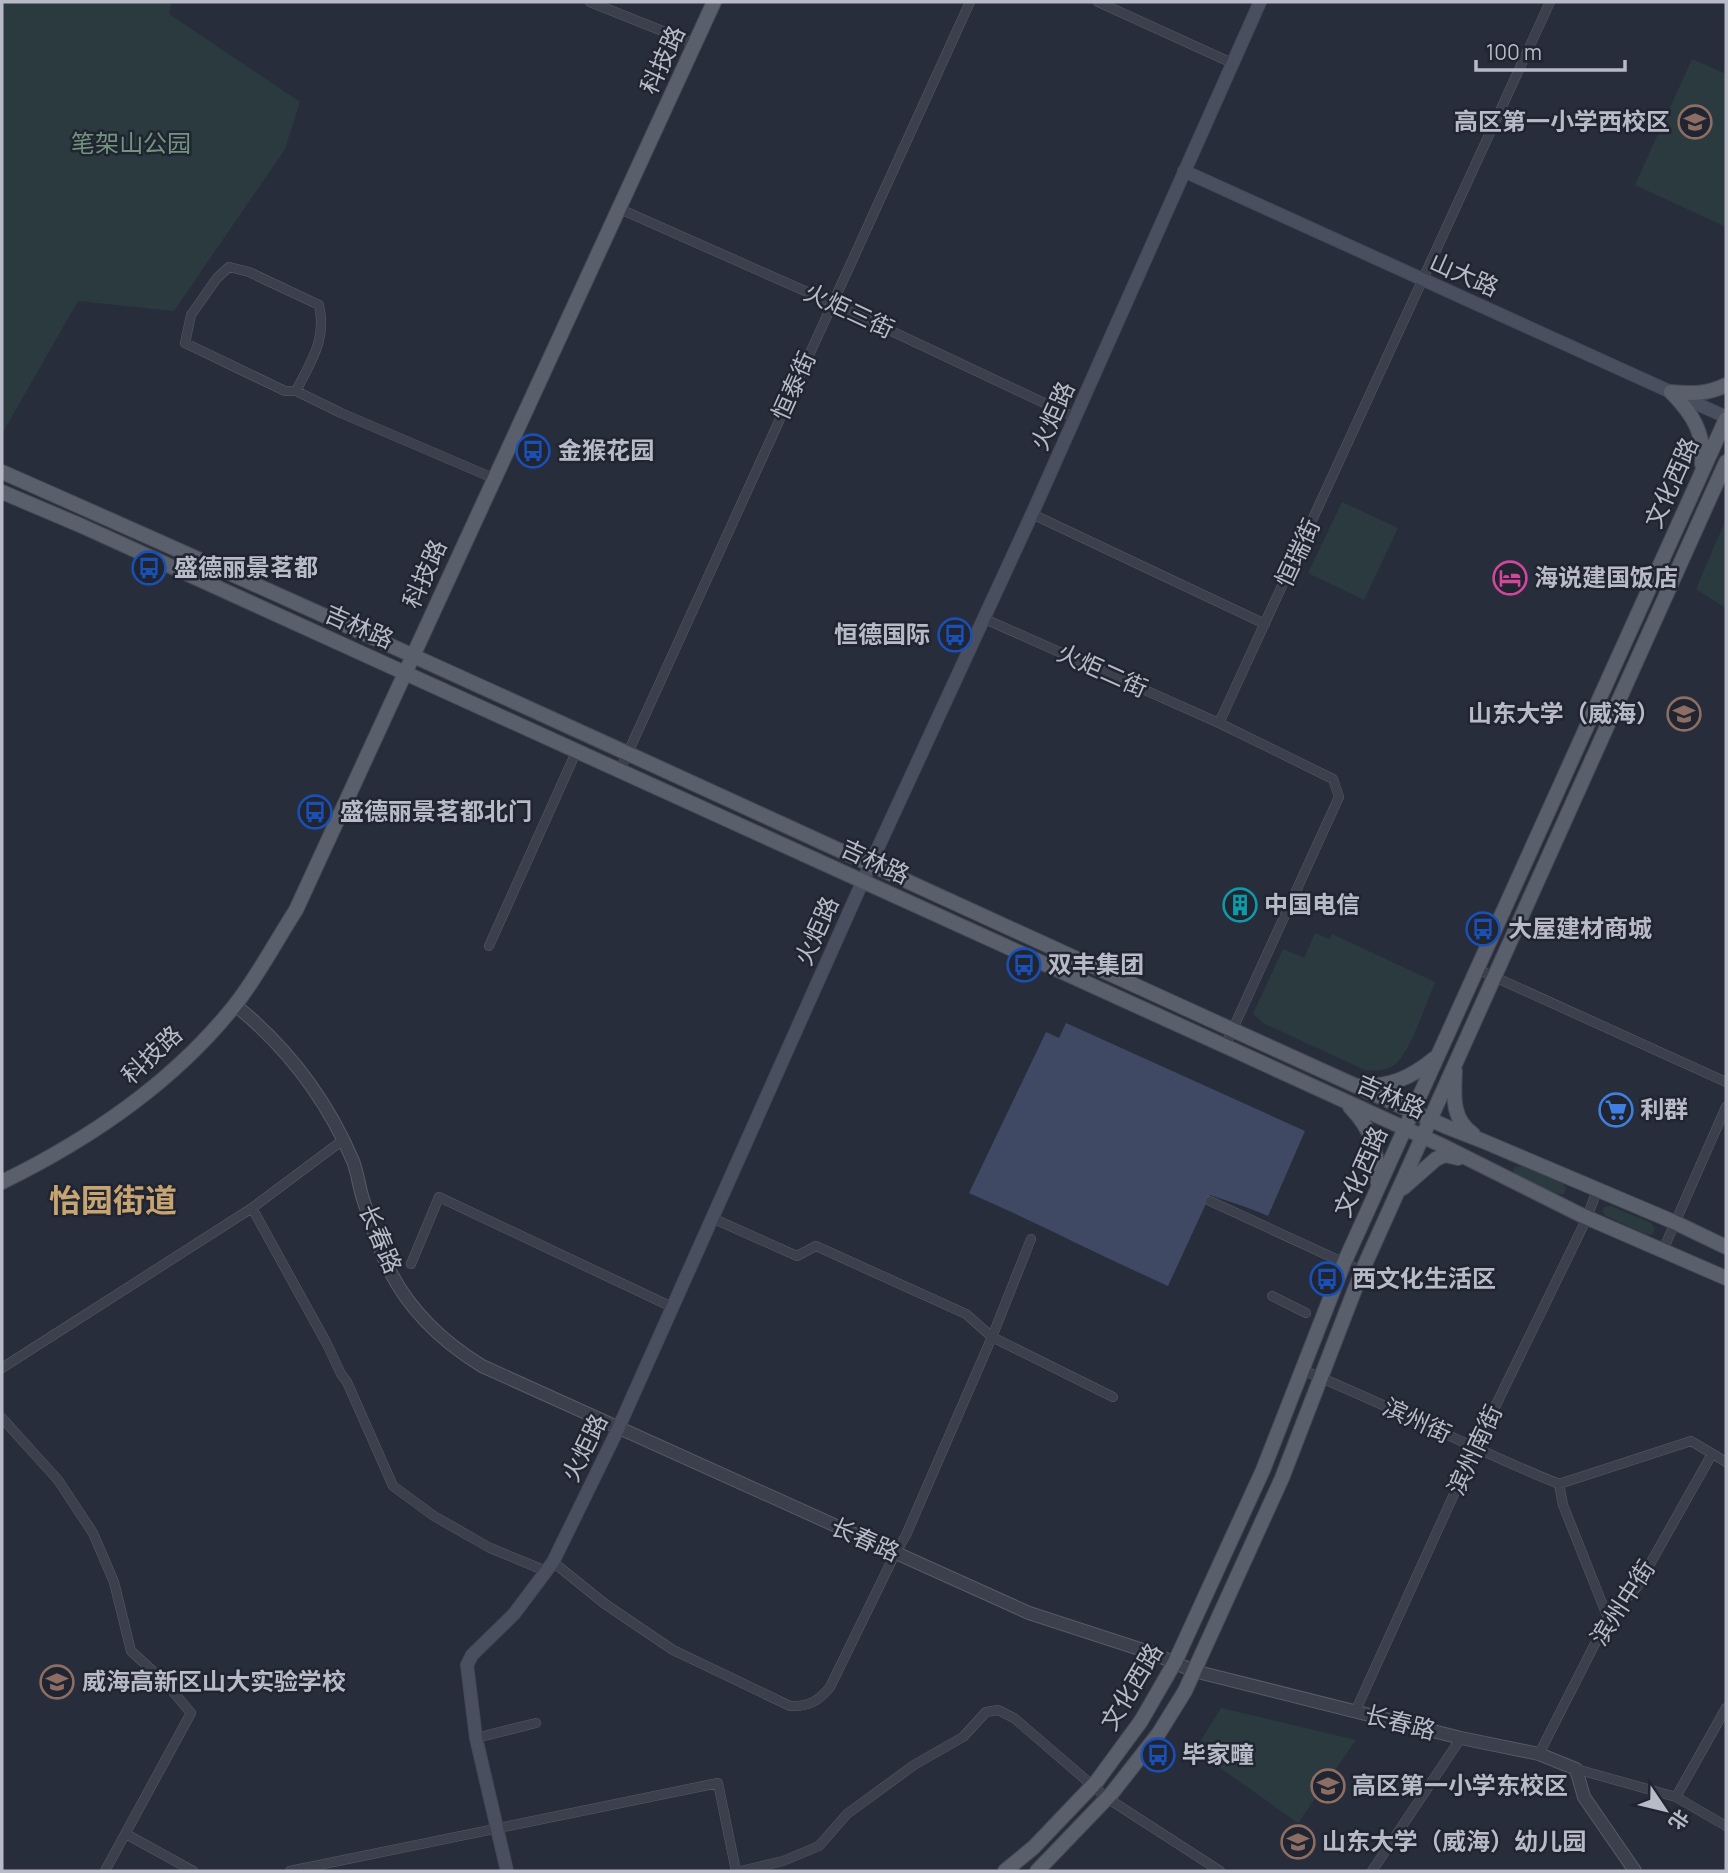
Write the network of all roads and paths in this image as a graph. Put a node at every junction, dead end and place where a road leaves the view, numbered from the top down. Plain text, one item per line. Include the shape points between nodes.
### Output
1 (590, 2) edge
2 (714, 2) edge
3 (970, 2) edge
4 (1098, 2) edge
5 (1260, 2) edge
6 (1550, 2) edge
7 (695, 44) junction
8 (1232, 63) junction
9 (1184, 171) junction
10 (620, 209) junction
11 (1424, 280) junction
12 (832, 303) junction
13 (1726, 385) edge
14 (296, 391) junction
15 (1671, 392) junction
16 (1076, 418) junction
17 (1726, 418) edge
18 (1726, 462) edge
19 (2, 472) edge
20 (1726, 476) edge
21 (493, 478) junction
22 (1697, 483) junction
23 (1715, 487) junction
24 (2, 492) edge
25 (1032, 514) junction
26 (985, 618) junction
27 (1265, 624) junction
28 (412, 657) junction
29 (406, 673) junction
30 (1219, 723) junction
31 (577, 750) junction
32 (628, 752) junction
33 (620, 770) junction
34 (870, 865) junction
35 (863, 881) junction
36 (489, 946) dead end
37 (1477, 969) junction
38 (1493, 978) junction
39 (235, 1005) junction
40 (1232, 1031) junction
41 (1225, 1046) junction
42 (1439, 1055) junction
43 (1455, 1064) junction
44 (1726, 1082) edge
45 (1355, 1086) junction
46 (1344, 1101) junction
47 (1726, 1107) edge
48 (1413, 1112) junction
49 (1431, 1120) junction
50 (1405, 1129) junction
51 (1423, 1137) junction
52 (343, 1140) junction
53 (1483, 1141) junction
54 (1471, 1161) junction
55 (2, 1182) edge
56 (1378, 1188) junction
57 (1597, 1190) junction
58 (1397, 1194) junction
59 (1210, 1201) dead end
60 (252, 1208) junction
61 (712, 1218) junction
62 (1587, 1218) junction
63 (1674, 1222) junction
64 (1031, 1238) dead end
65 (1726, 1247) edge
66 (1663, 1250) junction
67 (1344, 1263) junction
68 (411, 1264) dead end
69 (1362, 1271) junction
70 (1726, 1278) edge
71 (1272, 1296) dead end
72 (672, 1307) junction
73 (1306, 1313) dead end
74 (992, 1336) junction
75 (2, 1368) edge
76 (1302, 1370) junction
77 (1321, 1377) junction
78 (1113, 1397) dead end
79 (2, 1418) edge
80 (618, 1429) junction
81 (1475, 1448) junction
82 (1712, 1454) junction
83 (1726, 1462) edge
84 (1559, 1484) junction
85 (895, 1554) junction
86 (550, 1567) junction
87 (1608, 1618) junction
88 (1175, 1662) junction
89 (1194, 1671) junction
90 (1726, 1708) edge
91 (1356, 1712) junction
92 (536, 1723) dead end
93 (476, 1738) junction
94 (1461, 1738) junction
95 (1539, 1754) junction
96 (1576, 1769) junction
97 (1093, 1786) junction
98 (1676, 1797) junction
99 (1107, 1798) junction
100 (1726, 1826) edge
101 (496, 1828) junction
102 (126, 1834) junction
103 (105, 1871) edge
104 (193, 1871) edge
105 (290, 1871) edge
106 (507, 1871) edge
107 (739, 1871) edge
108 (1005, 1871) edge
109 (1037, 1871) edge
110 (1220, 1871) edge
111 (1372, 1871) edge
112 (1635, 1871) edge

1 - 7 street
2 - 7 main road, 科技路
3 - 12 street, 恒泰街
4 - 8 street
5 - 8 main road, 火炬路
6 - 11 street, 恒瑞街
7 - 10 main road, 科技路
8 - 9 main road, 火炬路
9 - 11 main road, 山大路
9 - 16 main road, 火炬路
10 - 12 street, 火炬三街
10 - 21 main road, 科技路
11 - 15 main road, 山大路
11 - 27 street, 恒瑞街
12 - 16 street, 火炬三街
12 - 32 street, 恒泰街
13 - 15 main road via 1699,393
14 - 14 street via 285,391 185,343 191,315 229,267 319,305 323,321 319,342
14 - 21 street
15 - 17 main road, 山大路
15 - 22 main road via 1697,424 1703,441
16 - 25 main road, 火炬路
17 - 22 main road, 文化西路
18 - 23 main road, 文化西路
19 - 28 main road, 吉林路
20 - 23 main road
21 - 28 main road, 科技路
22 - 37 main road, 文化西路
23 - 38 main road, 文化西路
24 - 29 main road, 吉林路
25 - 26 main road, 火炬路
25 - 27 street
26 - 30 street, 火炬二街
26 - 34 main road, 火炬路
27 - 30 street, 恒瑞街
28 - 29 main road, 科技路
28 - 32 main road, 吉林路
29 - 31 main road, 吉林路
29 - 39 main road, 科技路 via 296,910
30 - 40 street via 1333,779 1339,797
31 - 33 main road, 吉林路
31 - 36 street
32 - 33 street, 恒泰街
32 - 34 main road, 吉林路
33 - 35 main road, 吉林路
34 - 35 main road, 火炬路
34 - 40 main road, 吉林路
35 - 41 main road, 吉林路
35 - 61 main road, 火炬路
37 - 38 street
37 - 42 main road, 文化西路
38 - 43 main road, 文化西路
38 - 44 street
39 - 52 street, 长春路 via 289,1056
39 - 55 main road, 科技路 via 184,1060 128,1108
40 - 41 street
40 - 45 main road, 吉林路
41 - 46 main road, 吉林路
42 - 45 main road via 1416,1074 1398,1081
42 - 48 main road, 文化西路
43 - 49 main road, 文化西路
43 - 53 main road via 1456,1114 1465,1128
45 - 48 main road, 吉林路
46 - 50 main road, 吉林路
46 - 56 main road via 1365,1122 1372,1137
47 - 63 street
48 - 49 main road, 吉林路
48 - 50 main road, 文化西路
49 - 51 main road, 文化西路
49 - 53 main road, 吉林路
50 - 51 main road, 吉林路
50 - 56 main road, 文化西路
51 - 54 main road, 吉林路
51 - 58 main road, 文化西路
52 - 60 street
52 - 80 street, 长春路 via 388,1268 430,1326 482,1366
53 - 57 main road, 吉林路
54 - 58 main road via 1445,1155
54 - 62 main road, 吉林路
56 - 67 main road, 文化西路
57 - 62 street, 滨州南街
57 - 63 main road, 吉林路
58 - 69 main road, 文化西路
59 - 67 street
60 - 75 street
60 - 86 street via 358,1403 393,1486 490,1548
61 - 72 main road, 火炬路
61 - 74 street via 797,1256 816,1246 966,1314
62 - 66 main road, 吉林路
62 - 81 street, 滨州南街
63 - 65 main road, 吉林路
63 - 66 street
64 - 74 street
66 - 70 main road, 吉林路
67 - 69 street
67 - 76 main road, 文化西路
68 - 72 street via 439,1197
69 - 77 main road, 文化西路
71 - 73 street
72 - 80 main road, 火炬路
74 - 78 street
74 - 85 street
76 - 77 street, 滨州街
76 - 88 main road, 文化西路
77 - 81 street, 滨州街
77 - 89 main road, 文化西路 via 1282,1478
79 - 102 street via 58,1480 93,1533 114,1582 131,1651 191,1713
80 - 85 street, 长春路
80 - 86 main road, 火炬路
81 - 84 street, 滨州街
81 - 91 street, 滨州南街
82 - 83 street
82 - 84 street via 1691,1441
82 - 87 street, 滨州中街 via 1637,1587
84 - 87 street
85 - 86 street via 830,1687 819,1700 801,1707 790,1706 673,1650
85 - 88 street, 长春路 via 1029,1613
86 - 93 main road, 火炬路 via 467,1665
87 - 95 street, 滨州中街
88 - 89 street, 长春路
88 - 97 main road, 文化西路 via 1141,1721
89 - 91 street, 长春路
89 - 99 main road, 文化西路 via 1158,1733
90 - 98 street
91 - 94 street, 长春路
92 - 93 street
93 - 101 main road, 火炬路
94 - 95 street, 长春路
94 - 111 street
95 - 96 street, 长春路
96 - 98 street
96 - 112 street via 1584,1797
97 - 99 street
97 - 107 street via 1014,1718 998,1710 986,1712 963,1737 914,1765 847,1814 819,1846 783,1861
97 - 108 main road, 文化西路
98 - 100 street
99 - 109 main road, 文化西路
99 - 110 street
101 - 105 street
101 - 106 main road, 火炬路
101 - 107 street via 718,1783
102 - 103 street
102 - 104 street

